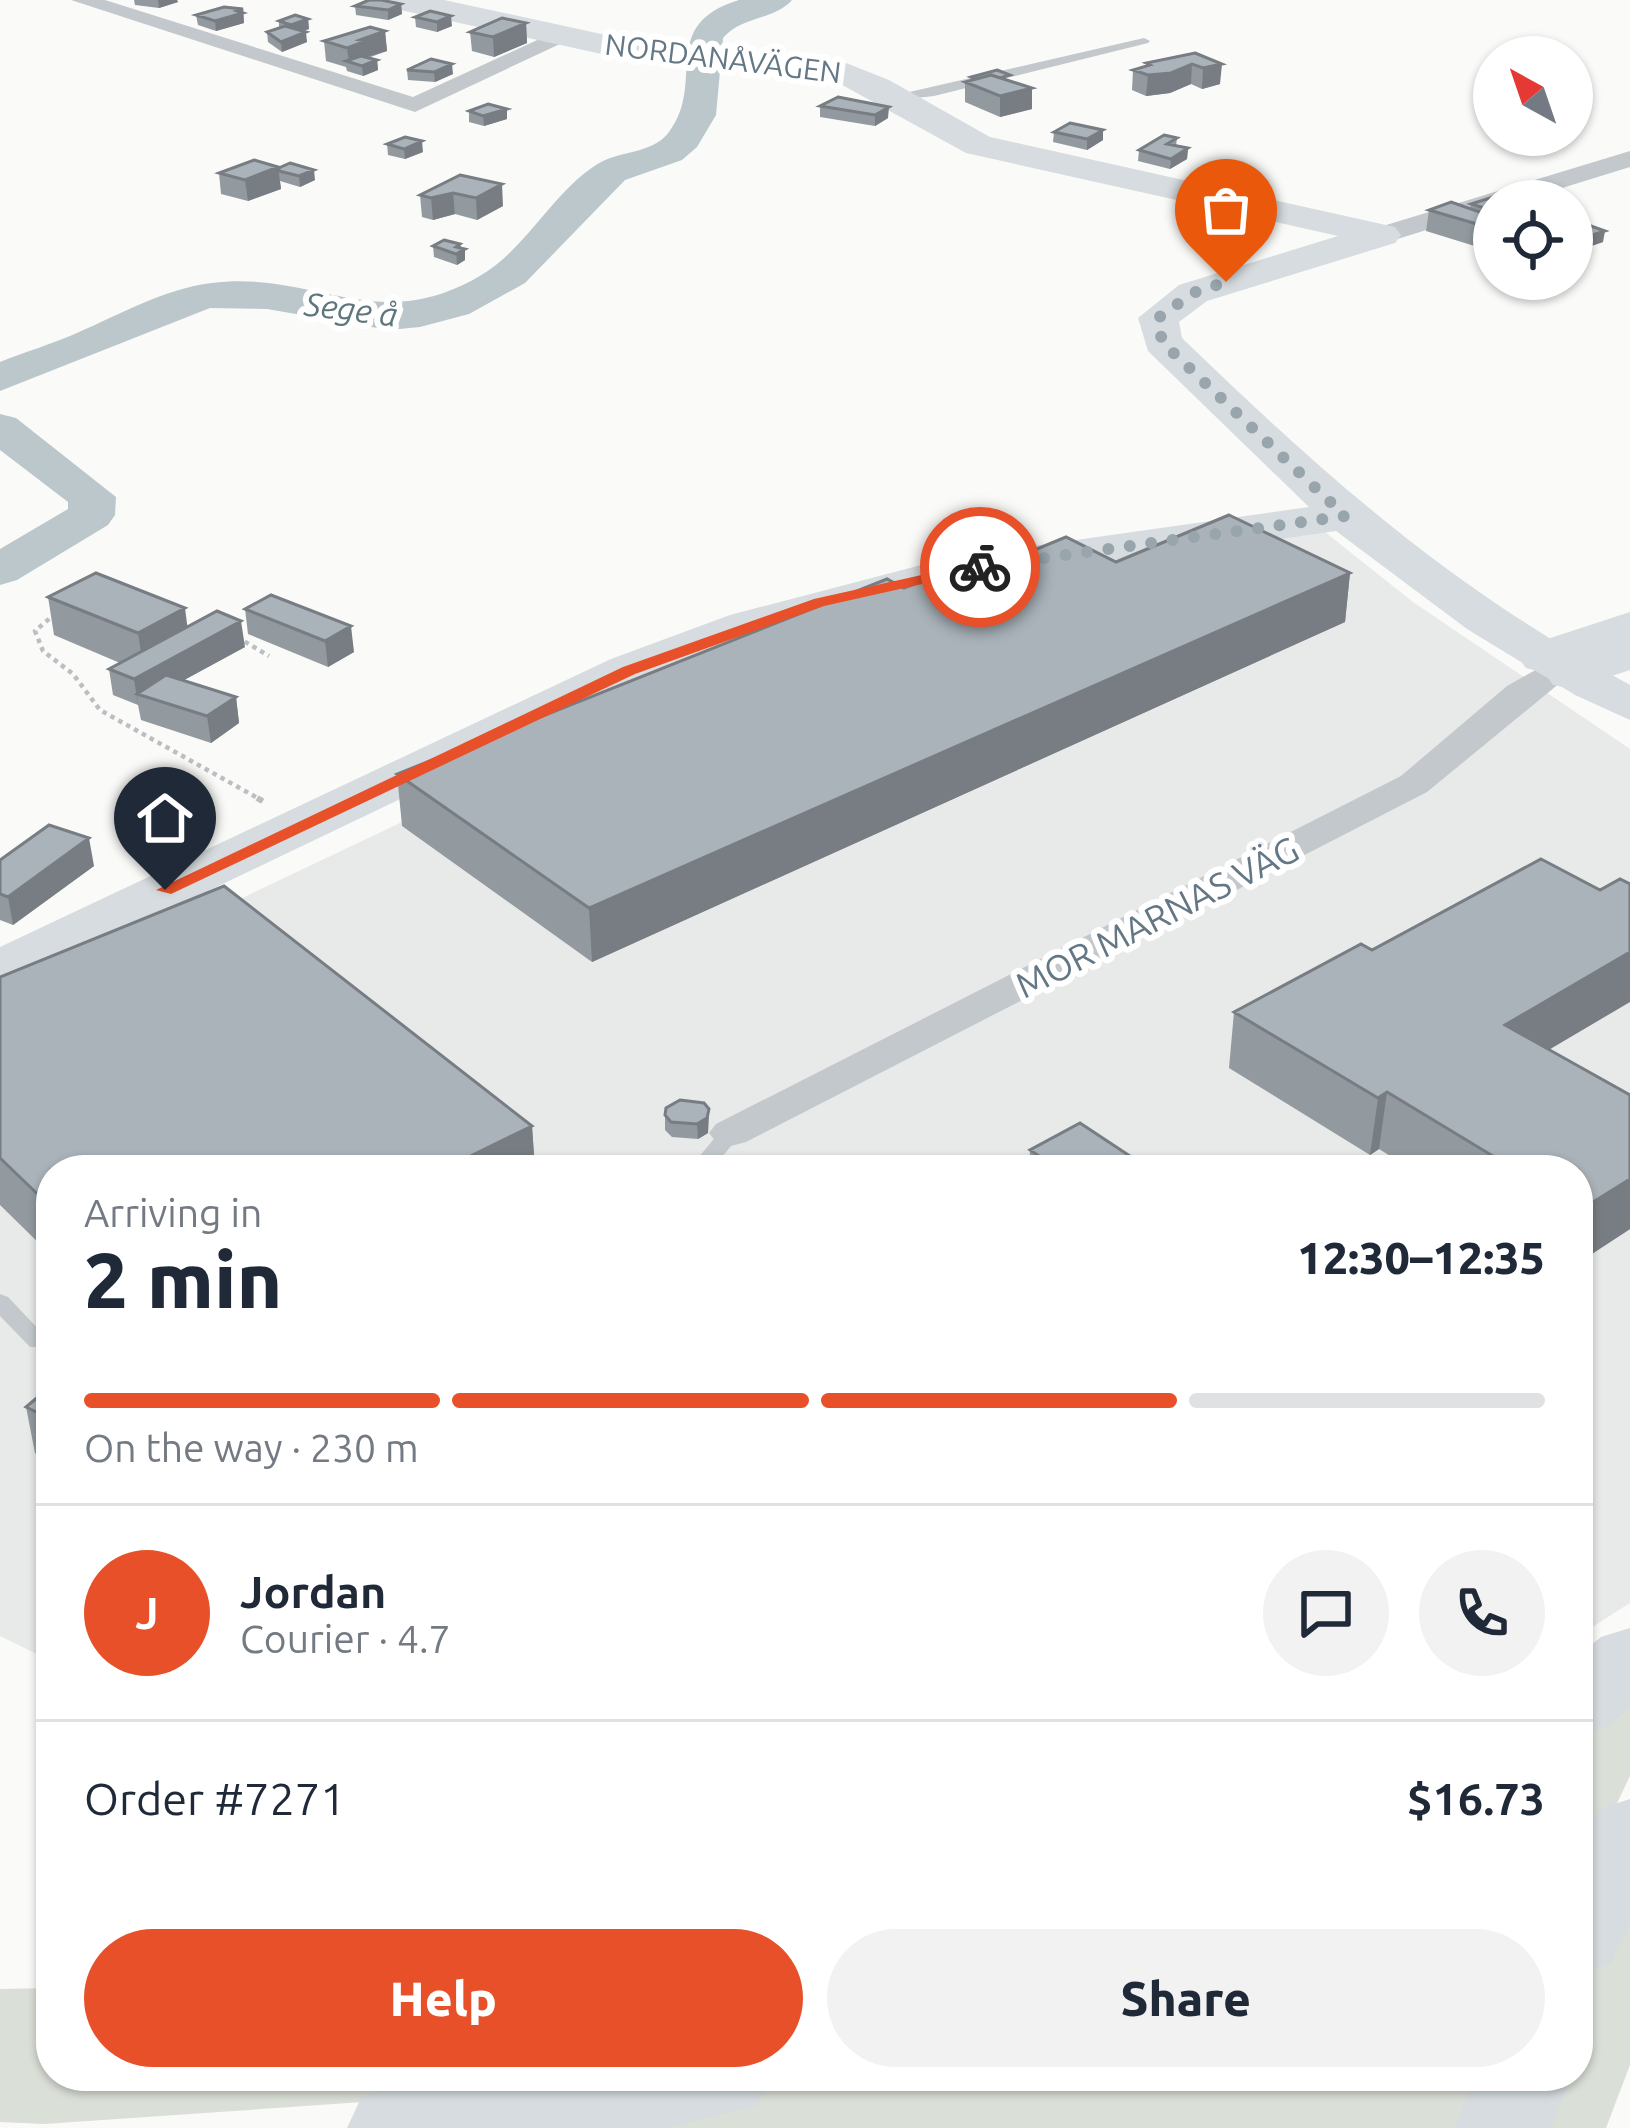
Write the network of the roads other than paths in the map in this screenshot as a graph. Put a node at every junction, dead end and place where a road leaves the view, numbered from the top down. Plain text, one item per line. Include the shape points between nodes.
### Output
1 (82, 0) edge
2 (400, 0) edge
3 (565, 36) junction
4 (1144, 40) dead end
5 (898, 96) junction
6 (1630, 159) edge
7 (1382, 236) junction
8 (1345, 516) junction
9 (1630, 628) edge
10 (1630, 651) edge
11 (1559, 665) junction
12 (1630, 705) edge
13 (0, 969) edge
14 (731, 1133) joint
15 (712, 1155) edge
16 (0, 1302) edge
17 (36, 1340) edge
18 (1630, 1660) edge
19 (1593, 1691) edge
20 (1630, 1834) edge
21 (1593, 1908) edge
22 (646, 2091) edge
23 (1517, 2091) edge
24 (395, 2128) edge
25 (1503, 2128) edge

1 - 3 street via 416,105
2 - 3 street, NORDANÅVÄGEN
3 - 5 street, NORDANÅVÄGEN via 673,56 841,70
4 - 5 lane
5 - 7 street, NORDANÅVÄGEN via 980,145
6 - 7 street
7 - 8 street via 1193,293 1158,318 1162,342
8 - 11 street via 1443,592
8 - 13 street via 948,572 820,603 629,670
9 - 11 main road
10 - 11 main road
11 - 12 street
11 - 14 street, MOR MARNAS VÄG via 1514,694 1414,784
14 - 15 lane
16 - 17 lane
18 - 19 main road
20 - 21 main road
22 - 24 main road
23 - 25 main road

